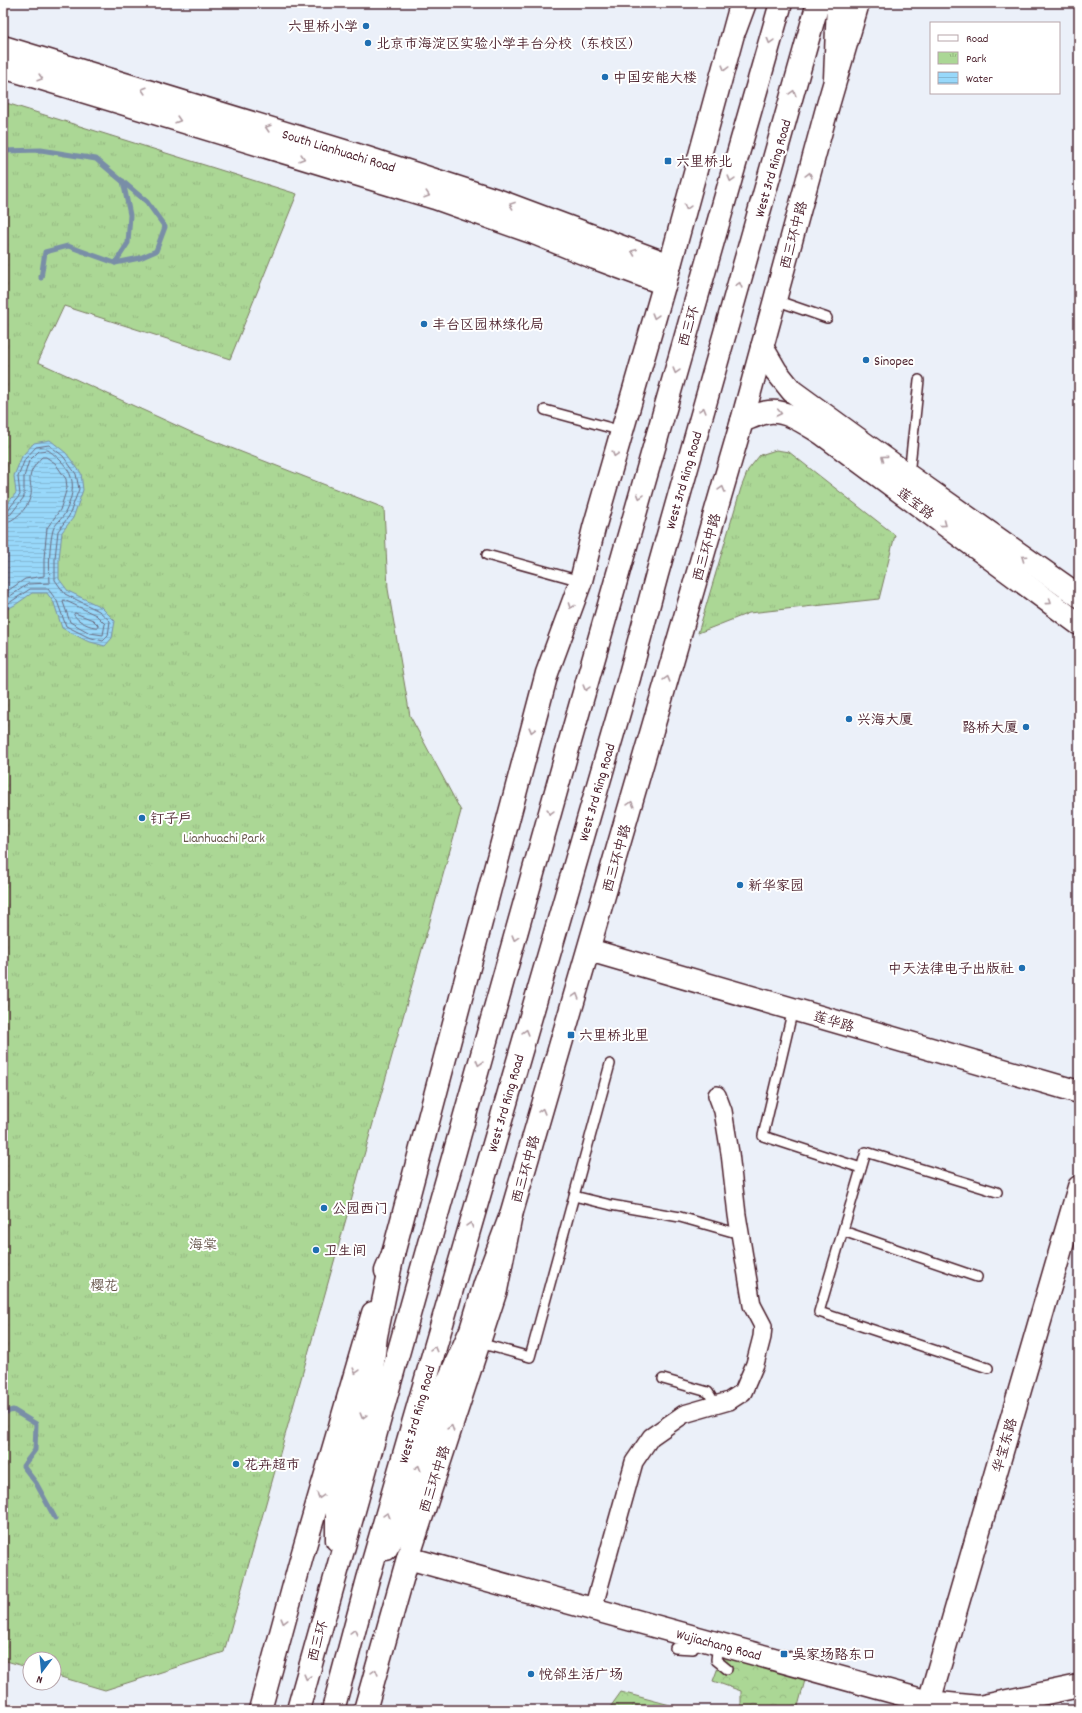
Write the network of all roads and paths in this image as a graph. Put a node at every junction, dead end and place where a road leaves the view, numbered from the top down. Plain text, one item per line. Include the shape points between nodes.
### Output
1 (742, 3) edge
2 (745, 3) edge
3 (781, 3) edge
4 (818, 3) edge
5 (838, 3) edge
6 (858, 3) edge
7 (735, 30) junction
8 (3, 47) edge
9 (3, 66) edge
10 (835, 79) junction
11 (667, 274) junction
12 (775, 300) junction
13 (827, 318) dead end
14 (762, 347) junction
15 (919, 380) dead end
16 (545, 410) dead end
17 (742, 421) junction
18 (622, 431) junction
19 (909, 476) junction
20 (487, 555) dead end
21 (580, 580) junction
22 (1079, 596) edge
23 (1079, 624) edge
24 (589, 950) junction
25 (793, 1009) junction
26 (610, 1064) dead end
27 (1079, 1092) edge
28 (717, 1095) dead end
29 (861, 1168) junction
30 (1079, 1187) edge
31 (997, 1192) dead end
32 (574, 1196) junction
33 (511, 1216) junction
34 (843, 1231) junction
35 (740, 1234) junction
36 (393, 1254) junction
37 (977, 1277) dead end
38 (479, 1343) junction
39 (988, 1368) dead end
40 (663, 1379) dead end
41 (716, 1405) junction
42 (408, 1558) junction
43 (336, 1572) junction
44 (368, 1579) junction
45 (593, 1610) junction
46 (708, 1640) junction
47 (675, 1648) dead end
48 (727, 1669) dead end
49 (1079, 1686) edge
50 (929, 1702) junction
51 (1010, 1706) edge
52 (260, 1710) edge
53 (298, 1710) edge
54 (333, 1710) edge
55 (365, 1710) edge

1 - 7 main road
2 - 7 main road
3 -> 43 main road
44 -> 4 main road, West 3rd Ring Road via 629,678 656,574
5 - 10 main road
6 - 10 main road, 西三环中路
7 -> 11 main road
11 -> 8 main road, South Lianhuachi Road via 502,202
9 -> 11 main road, South Lianhuachi Road via 428,195 595,258
12 -> 10 main road, 西三环中路
11 -> 18 main road
12 - 13 lane
12 - 14 main road, 西三环中路
14 - 17 main road, 西三环中路
19 -> 14 main road, 莲宝路 via 792,391
15 - 19 lane
16 - 18 lane
17 -> 23 main road, 莲宝路 via 768,412 798,419 821,433
24 -> 17 main road, 西三环中路
18 -> 21 main road
22 -> 19 main road, 莲宝路
20 - 21 lane
21 -> 36 main road via 547,673
24 - 25 main road, 莲华路
33 -> 24 main road, 西三环中路
25 - 27 main road, 莲华路
25 - 29 lane via 763,1136
26 - 32 lane
28 - 35 street via 723,1111 730,1153
29 - 31 lane via 866,1152
29 - 34 lane
30 - 50 main road, 华宝东路
32 - 35 lane via 680,1217
32 - 38 lane via 530,1357
33 - 38 main road, 西三环中路 via 496,1290
44 -> 33 main road via 403,1519 434,1414 471,1330 485,1284
34 - 37 lane
34 - 39 lane via 819,1312
35 - 41 street via 752,1305 764,1326 755,1364 743,1392 729,1401
36 -> 43 main road via 376,1336 369,1396 338,1508
36 -> 52 main road via 380,1286
42 -> 38 main road, 西三环中路
40 - 41 lane via 708,1392
41 - 45 street via 684,1414 651,1437 634,1462
42 - 45 main road, Wujiachang Road
55 -> 42 main road, 西三环中路
43 -> 53 main road, 西三环
54 -> 44 main road
45 - 46 main road, Wujiachang Road
46 - 47 lane via 693,1649
46 - 48 lane via 716,1660
46 - 50 main road, Wujiachang Road
49 - 51 main road, Wujiachang Road
50 - 51 main road, Wujiachang Road via 980,1707

